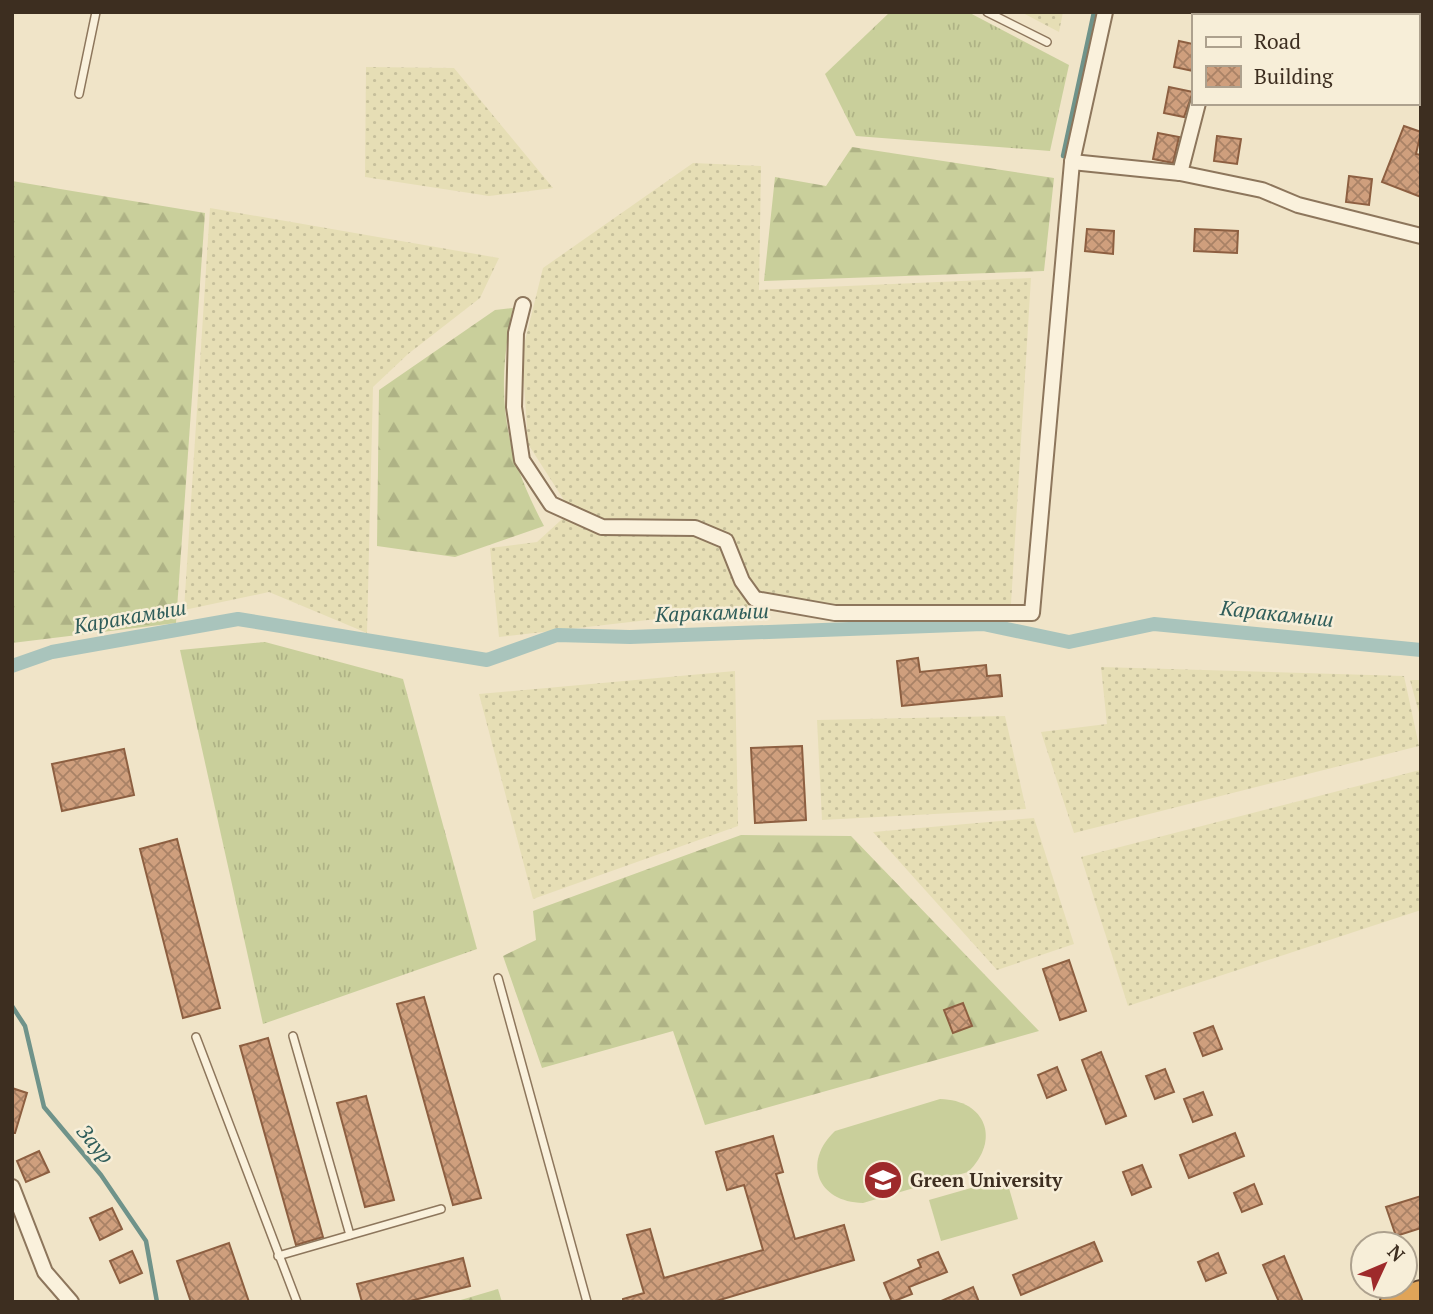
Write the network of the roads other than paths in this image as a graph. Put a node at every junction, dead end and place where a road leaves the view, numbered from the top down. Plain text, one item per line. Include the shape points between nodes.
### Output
1 (96, 12) edge
2 (987, 12) edge
3 (1105, 12) edge
4 (1047, 42) dead end
5 (79, 94) dead end
6 (1197, 105) edge
7 (1072, 162) junction
8 (1180, 173) junction
9 (1421, 236) edge
10 (523, 305) dead end
11 (498, 978) dead end
12 (293, 1036) dead end
13 (196, 1037) dead end
14 (12, 1187) edge
15 (441, 1209) dead end
16 (350, 1234) junction
17 (278, 1256) junction
18 (1421, 1293) edge
19 (71, 1302) edge
20 (297, 1302) edge
21 (587, 1302) edge
22 (1393, 1302) edge

1 - 5 lane
2 - 4 lane
3 - 7 street
6 - 8 street
7 - 8 street
7 - 10 street via 1032,614 835,613 755,599 742,581 726,541 695,528 602,527 551,504 522,460 514,407 516,333
8 - 9 street via 1262,190 1298,205
11 - 21 lane
12 - 16 lane
13 - 17 lane
14 - 19 street via 45,1272
15 - 16 lane
16 - 17 lane
17 - 20 lane
18 - 22 highway

